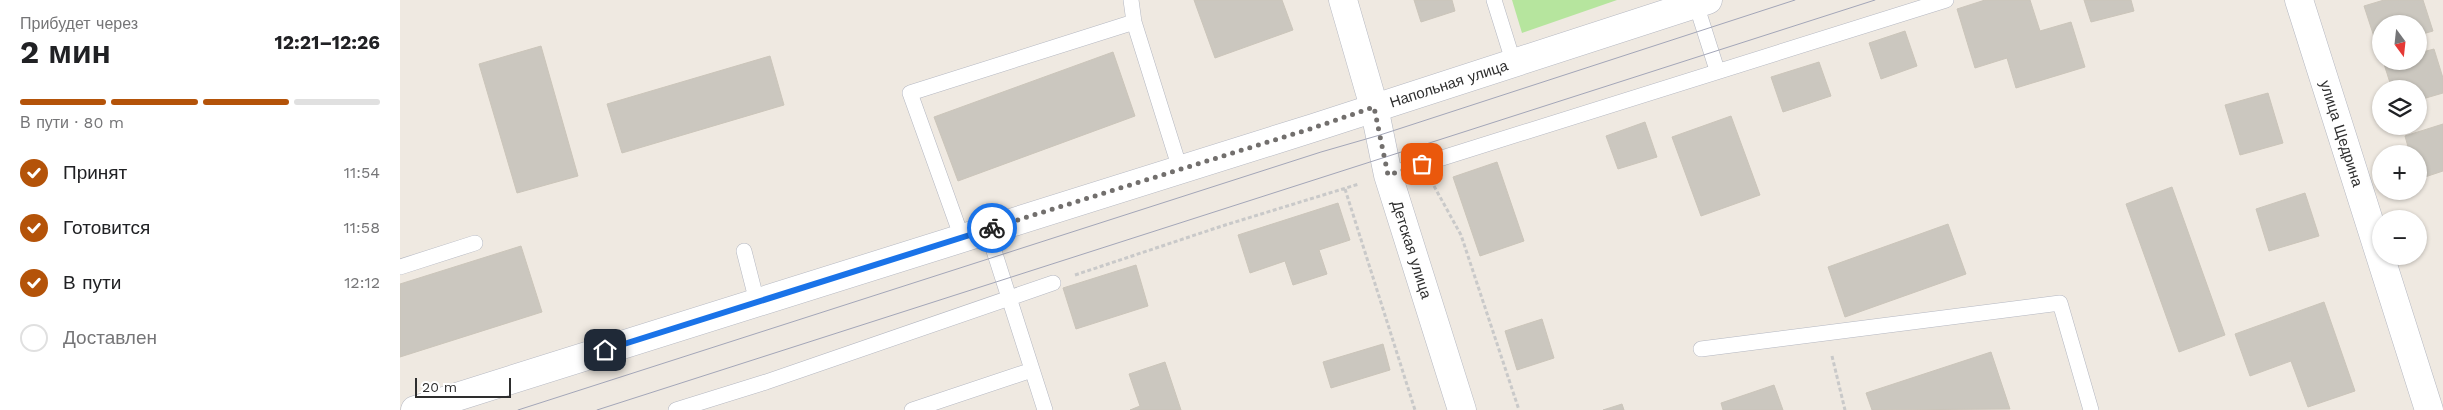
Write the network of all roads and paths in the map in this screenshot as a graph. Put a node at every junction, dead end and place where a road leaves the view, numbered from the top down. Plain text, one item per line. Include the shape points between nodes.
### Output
1 (1131, 0) edge
2 (1343, 0) edge
3 (1494, 0) edge
4 (1946, 0) edge
5 (2299, 0) edge
6 (1702, 2) edge
7 (1134, 22) junction
8 (1514, 64) junction
9 (1717, 70) junction
10 (1374, 107) junction
11 (1422, 164) junction
12 (1180, 169) junction
13 (1388, 175) junction
14 (1345, 189) junction
15 (974, 234) junction
16 (475, 243) dead end
17 (744, 250) dead end
18 (400, 267) edge
19 (1053, 283) joint
20 (1009, 297) junction
21 (757, 302) junction
22 (1826, 333) junction
23 (1701, 349) dead end
24 (1032, 370) junction
25 (954, 403) edge
26 (415, 410) edge
27 (676, 410) edge
28 (912, 410) edge
29 (1045, 410) edge
30 (1415, 410) edge
31 (1462, 410) edge
32 (1519, 410) edge
33 (1845, 410) edge
34 (2091, 410) edge
35 (2429, 410) edge

1 - 7 lane
2 - 10 street, Детская улица
3 - 8 lane
4 - 9 lane
5 - 35 street, улица Щедрина
6 - 8 street, Напольная улица
6 - 9 lane
7 - 12 lane
7 - 15 lane via 910,93
8 - 10 street, Напольная улица
9 - 11 lane
10 - 12 street, Напольная улица
10 - 13 street, Детская улица
11 - 13 lane
11 - 32 path via 1461,235
12 - 15 street, Напольная улица
13 - 14 path
13 - 31 street, Детская улица
14 - 19 path
14 - 30 path
15 - 20 lane
15 - 21 street, Напольная улица
16 - 18 lane
17 - 21 lane
19 - 20 lane
20 - 24 lane
20 - 27 lane
21 - 26 street, Напольная улица
22 - 23 lane
22 - 33 path
22 - 34 lane via 2060,304
24 - 25 lane
24 - 29 lane
25 - 28 lane

